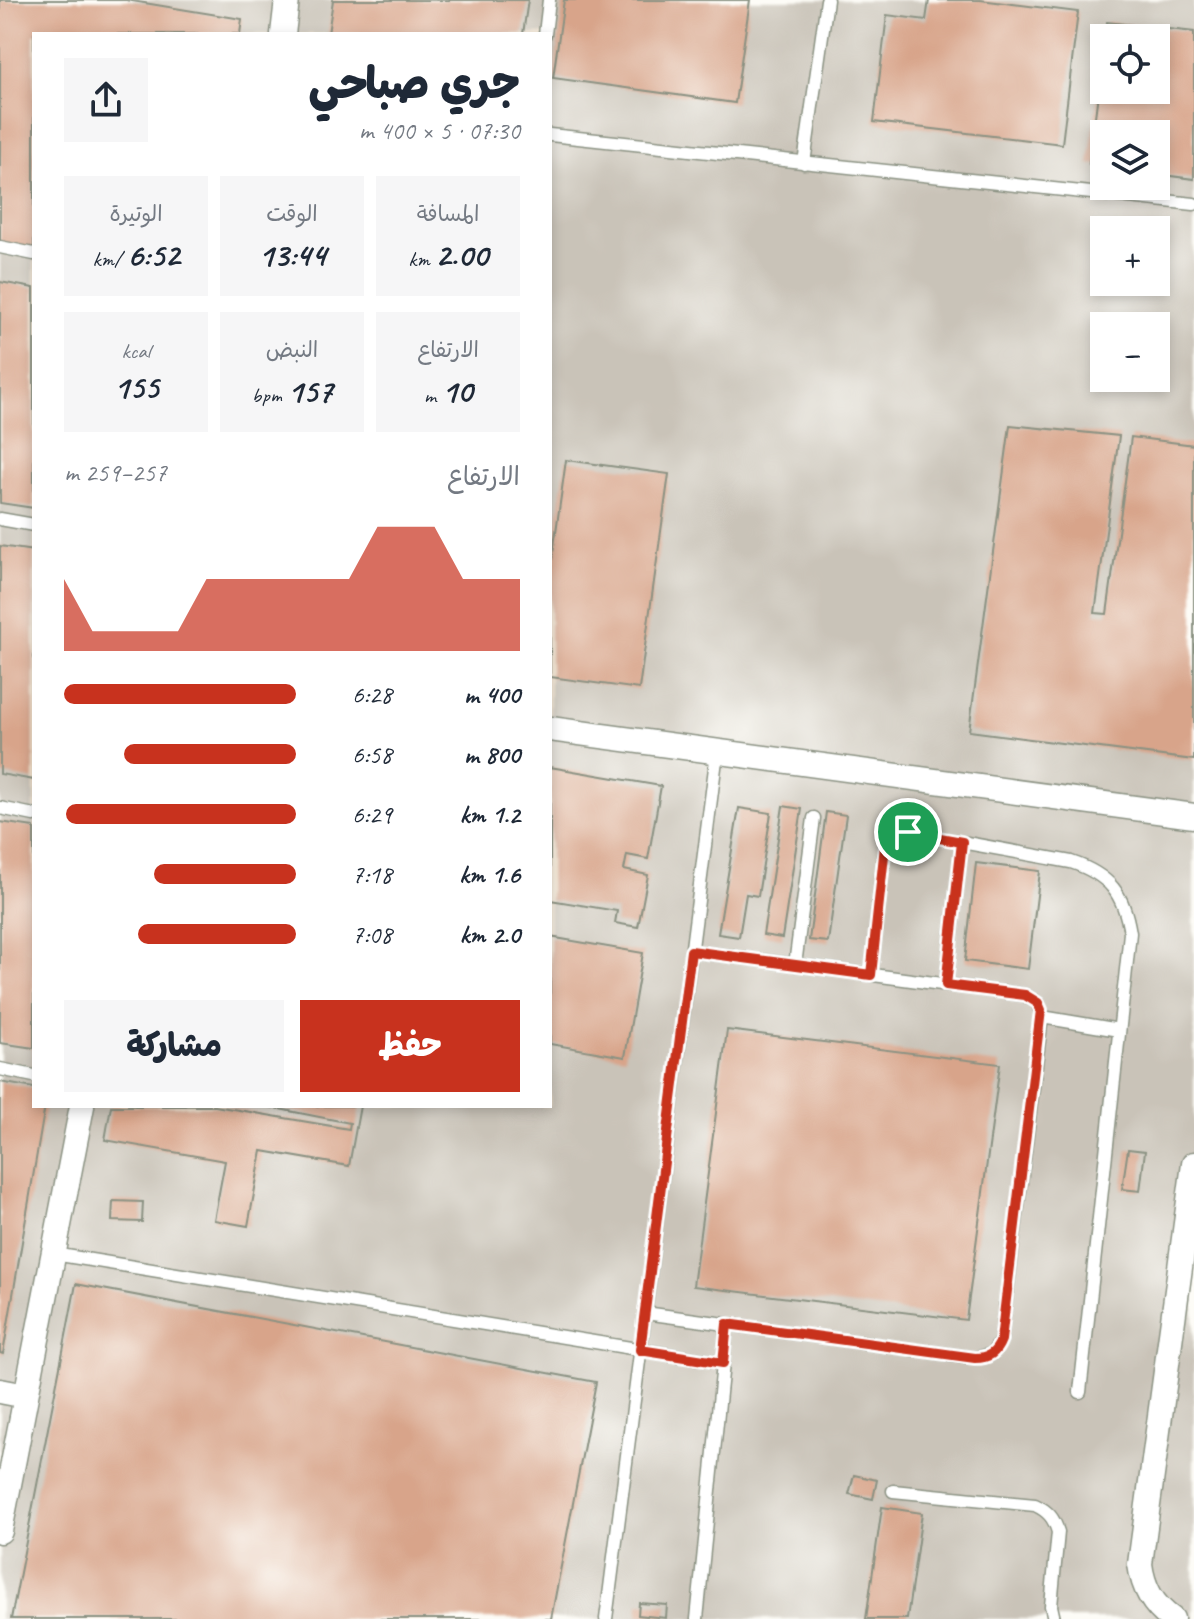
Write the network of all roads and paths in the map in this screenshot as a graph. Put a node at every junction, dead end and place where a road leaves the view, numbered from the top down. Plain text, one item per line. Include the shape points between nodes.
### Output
1 (287, 0) edge
2 (549, 0) edge
3 (827, 0) edge
4 (283, 32) edge
5 (545, 32) edge
6 (552, 135) edge
7 (804, 163) junction
8 (1194, 204) edge
9 (0, 247) edge
10 (32, 254) edge
11 (0, 519) edge
12 (32, 525) edge
13 (552, 729) edge
14 (717, 752) junction
15 (0, 808) edge
16 (32, 815) edge
17 (1194, 816) edge
18 (814, 818) dead end
19 (962, 842) junction
20 (691, 951) junction
21 (795, 965) junction
22 (871, 975) junction
23 (946, 985) junction
24 (1042, 1017) junction
25 (1119, 1030) junction
26 (0, 1069) edge
27 (32, 1076) edge
28 (82, 1108) edge
29 (1194, 1164) edge
30 (54, 1254) junction
31 (645, 1313) junction
32 (727, 1324) junction
33 (640, 1350) junction
34 (723, 1363) junction
35 (0, 1391) edge
36 (1080, 1392) dead end
37 (26, 1396) junction
38 (893, 1491) dead end
39 (0, 1531) edge
40 (606, 1619) edge
41 (697, 1619) edge
42 (1054, 1619) edge
43 (1172, 1619) edge

1 - 4 street
2 - 5 lane
3 - 7 lane
6 - 7 lane
7 - 8 lane
9 - 10 lane
11 - 12 lane
13 - 14 street
14 - 17 street
14 - 20 lane
15 - 16 lane
18 - 21 lane
19 - 22 lane via 908,832 888,839
19 - 23 lane
19 - 25 lane via 1071,862 1090,868 1113,888 1127,913 1130,933
20 - 21 lane
20 - 31 lane
21 - 22 lane
22 - 23 lane
23 - 24 lane via 1025,995 1038,1003
24 - 25 lane
24 - 32 lane via 1001,1340 992,1354 975,1358
25 - 36 lane
26 - 27 lane
28 - 30 street
29 - 43 street via 1140,1550 1146,1591
30 - 33 lane
30 - 37 street
31 - 32 lane
31 - 33 lane
32 - 34 lane
33 - 34 lane
33 - 40 lane
34 - 41 lane
35 - 37 street
37 - 39 street
38 - 42 lane via 1043,1509 1058,1532

